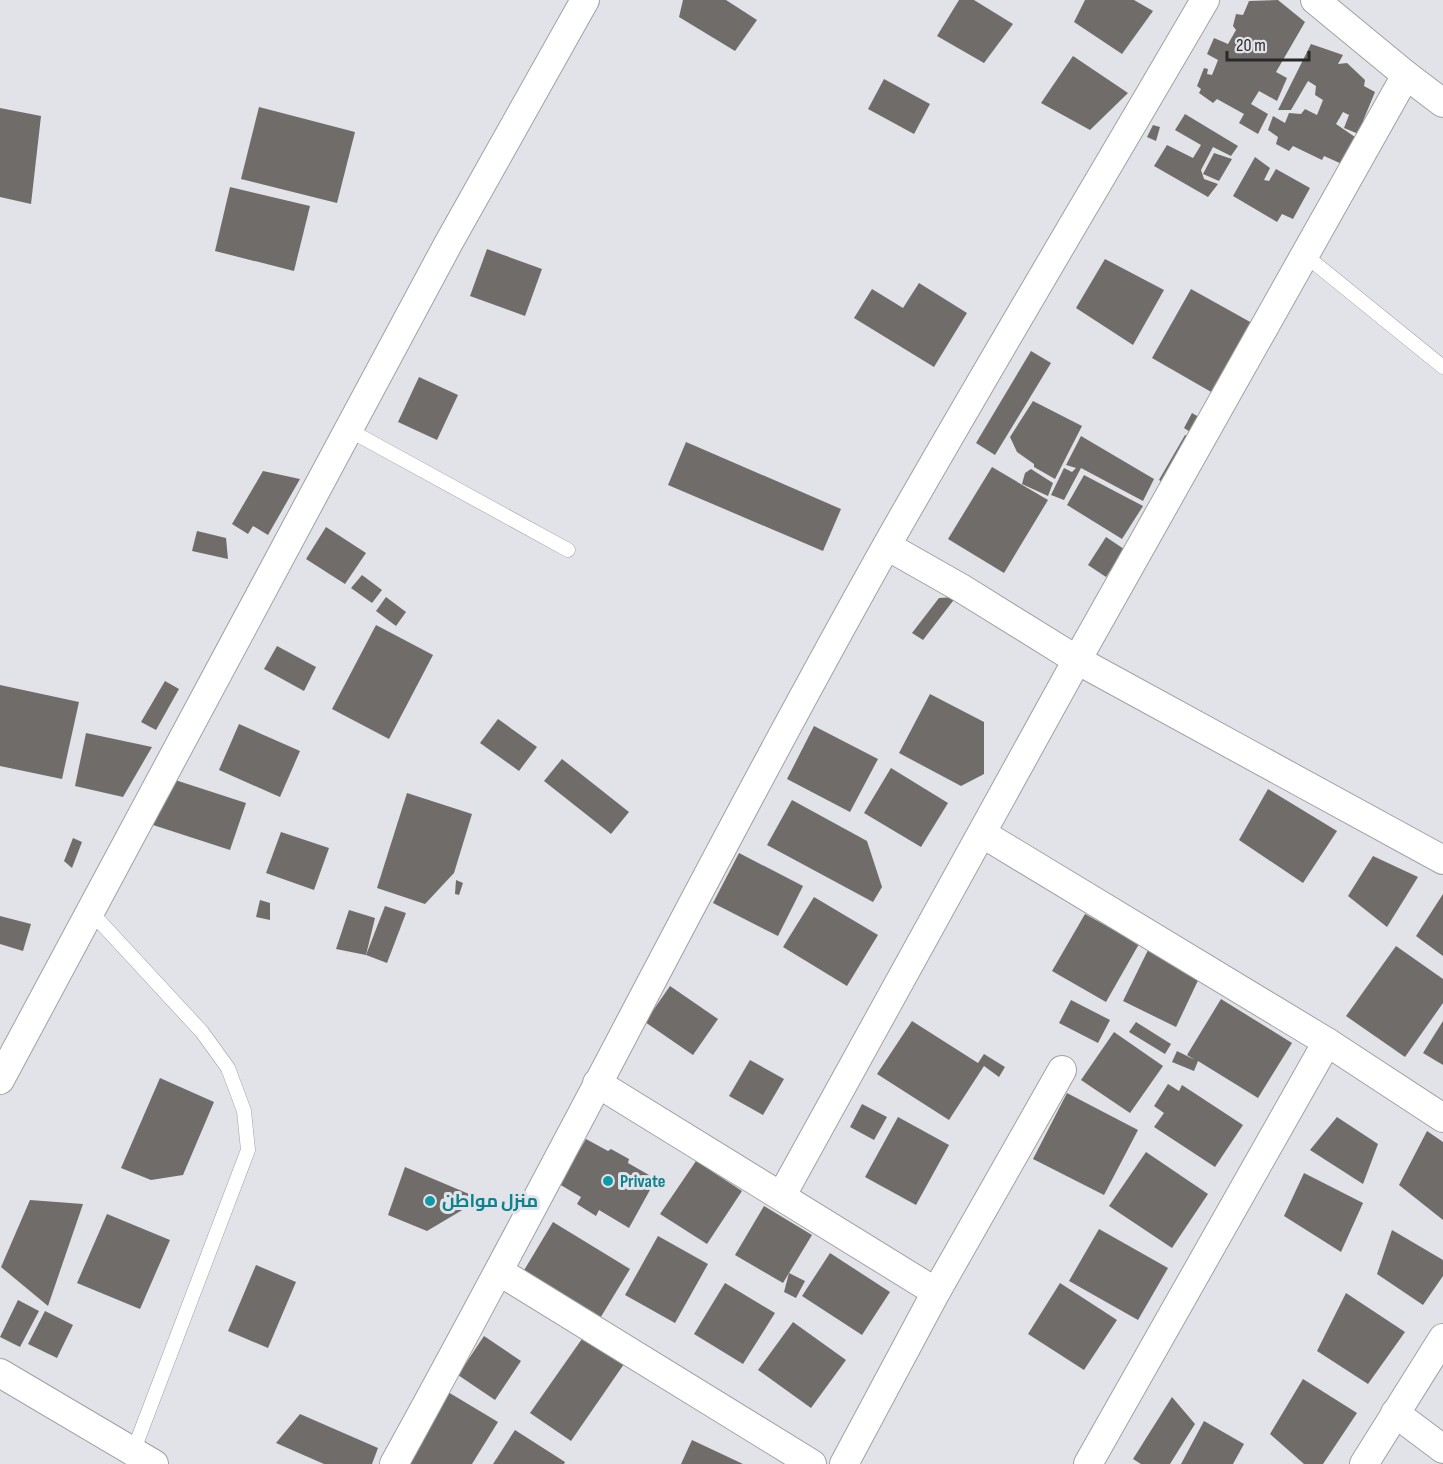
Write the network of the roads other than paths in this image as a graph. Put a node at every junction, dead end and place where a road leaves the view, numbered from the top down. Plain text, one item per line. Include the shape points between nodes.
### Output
1 (585, 0) edge
2 (1205, 0) edge
3 (1315, 0) edge
4 (1407, 75) junction
5 (1443, 103) edge
6 (1306, 256) junction
7 (1443, 367) edge
8 (349, 430) junction
9 (887, 546) junction
10 (568, 550) dead end
11 (1077, 660) junction
12 (983, 834) junction
13 (1443, 860) edge
14 (92, 912) junction
15 (1327, 1042) junction
16 (1062, 1070) dead end
17 (0, 1080) edge
18 (597, 1083) junction
19 (1443, 1118) edge
20 (782, 1195) junction
21 (500, 1272) junction
22 (936, 1292) junction
23 (1443, 1338) edge
24 (0, 1373) edge
25 (1395, 1413) junction
26 (1443, 1449) edge
27 (144, 1458) edge
28 (394, 1464) edge
29 (812, 1464) edge
30 (843, 1464) edge
31 (1088, 1464) edge
32 (1364, 1464) edge

1 - 8 street
2 - 9 street
3 - 4 street
4 - 5 street
4 - 6 street
6 - 7 lane
6 - 11 street
8 - 10 lane
8 - 14 street
9 - 11 street
9 - 18 street
11 - 12 street
11 - 13 street
12 - 15 street
12 - 20 street
14 - 17 street
14 - 27 lane via 202,1032 228,1068 244,1111 248,1150
15 - 19 street
15 - 31 street
16 - 22 street
18 - 20 street
18 - 21 street
20 - 22 street
21 - 28 street
21 - 29 street
22 - 30 street
23 - 25 street
24 - 27 street
25 - 26 street
25 - 32 street

